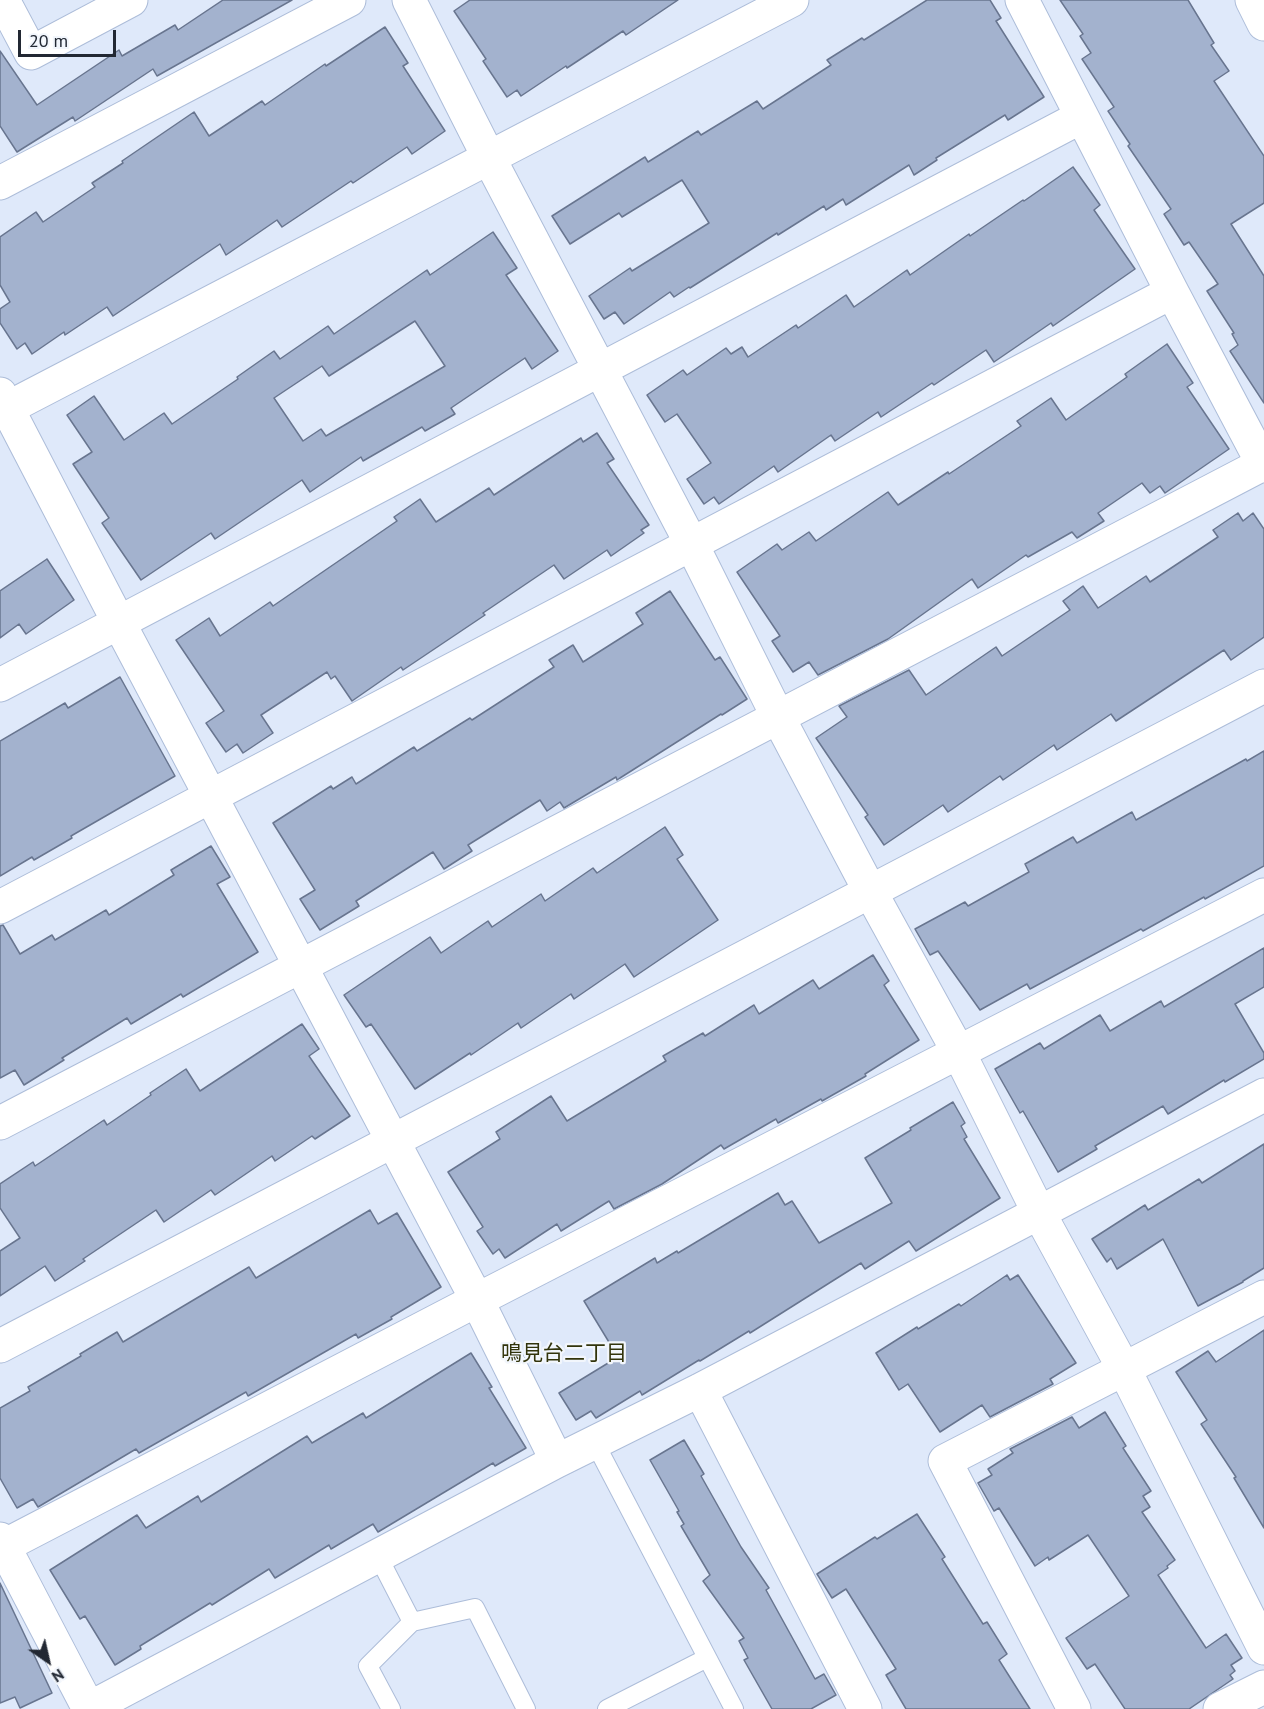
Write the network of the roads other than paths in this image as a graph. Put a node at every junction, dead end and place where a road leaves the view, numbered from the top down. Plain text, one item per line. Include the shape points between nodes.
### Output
1 (3, 0) edge
2 (131, 0) edge
3 (349, 0) edge
4 (409, 0) edge
5 (792, 0) edge
6 (1022, 0) edge
7 (1252, 0) edge
8 (1264, 24) edge
9 (1081, 117) junction
10 (489, 158) junction
11 (0, 183) edge
12 (1172, 292) junction
13 (600, 369) junction
14 (2, 405) edge
15 (1264, 465) edge
16 (691, 543) junction
17 (119, 623) junction
18 (0, 685) edge
19 (1264, 686) edge
20 (778, 717) junction
21 (212, 796) junction
22 (871, 893) junction
23 (1264, 895) edge
24 (0, 907) edge
25 (300, 967) junction
26 (959, 1053) junction
27 (1264, 1095) edge
28 (0, 1123) edge
29 (394, 1140) junction
30 (1039, 1213) junction
31 (1264, 1297) edge
32 (477, 1300) junction
33 (0, 1346) edge
34 (1124, 1369) junction
35 (700, 1390) junction
36 (595, 1443) junction
37 (557, 1461) junction
38 (1, 1544) edge
39 (378, 1556) junction
40 (412, 1622) junction
41 (1264, 1648) edge
42 (707, 1658) junction
43 (1264, 1687) edge
44 (88, 1709) edge
45 (391, 1709) edge
46 (526, 1709) edge
47 (607, 1709) edge
48 (734, 1709) edge
49 (866, 1709) edge
50 (1074, 1709) edge
51 (1220, 1709) edge

1 - 2 street via 31,53
3 - 11 street
4 - 10 street
5 - 10 street
6 - 9 street
7 - 8 street
9 - 12 street
9 - 13 street
10 - 13 street
10 - 14 street
12 - 15 street
12 - 16 street
13 - 16 street
13 - 17 street
14 - 17 street
15 - 20 street
16 - 20 street
16 - 21 street
17 - 18 street
17 - 21 street
19 - 22 street
20 - 22 street
20 - 25 street
21 - 24 street
21 - 25 street
22 - 26 street
22 - 29 street
23 - 26 street
25 - 28 street
25 - 29 street
26 - 30 street
26 - 32 street
27 - 30 street
29 - 32 street
29 - 33 street
30 - 34 street
30 - 35 street
31 - 34 street
32 - 37 street
32 - 38 street
34 - 41 street
34 - 50 street via 945,1461
35 - 36 street
35 - 49 street
36 - 37 street
36 - 42 lane
37 - 39 street
38 - 44 street
39 - 40 lane
39 - 44 street
40 - 45 lane via 368,1666
40 - 46 lane via 475,1608
42 - 47 lane
42 - 48 lane
43 - 51 street

